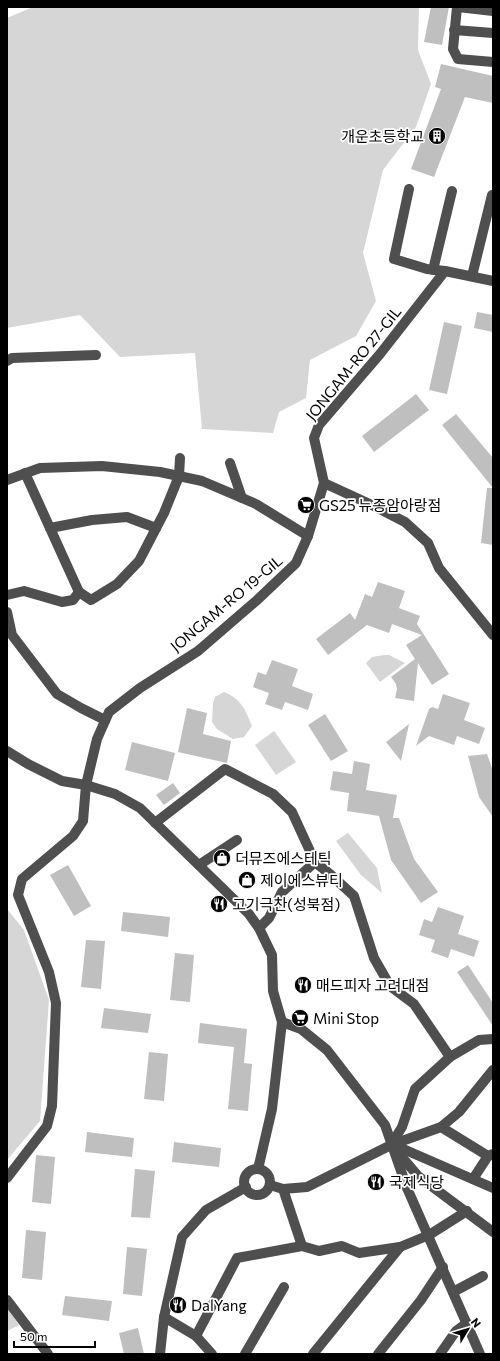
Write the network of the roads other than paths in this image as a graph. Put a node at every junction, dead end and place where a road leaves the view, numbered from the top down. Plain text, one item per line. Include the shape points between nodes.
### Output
1 (457, 7) edge
2 (493, 11) edge
3 (454, 30) junction
4 (493, 33) edge
5 (493, 62) edge
6 (409, 189) dead end
7 (452, 191) dead end
8 (492, 195) edge
9 (433, 270) junction
10 (445, 271) junction
11 (472, 276) junction
12 (493, 281) edge
13 (96, 355) dead end
14 (7, 361) edge
15 (180, 458) dead end
16 (230, 463) dead end
17 (25, 474) junction
18 (179, 476) junction
19 (7, 480) edge
20 (324, 483) junction
21 (242, 498) junction
22 (50, 528) junction
23 (156, 528) junction
24 (308, 536) junction
25 (79, 592) junction
26 (7, 595) edge
27 (7, 612) edge
28 (493, 636) edge
29 (105, 720) junction
30 (7, 751) edge
31 (86, 785) junction
32 (156, 823) junction
33 (237, 840) dead end
34 (314, 862) junction
35 (199, 865) junction
36 (259, 928) junction
37 (282, 1022) junction
38 (493, 1039) edge
39 (450, 1056) junction
40 (493, 1070) edge
41 (441, 1127) junction
42 (392, 1144) junction
43 (490, 1155) edge
44 (258, 1169) junction
45 (7, 1178) edge
46 (473, 1179) junction
47 (270, 1185) junction
48 (246, 1187) junction
49 (493, 1188) edge
50 (283, 1189) junction
51 (467, 1211) junction
52 (493, 1232) edge
53 (429, 1236) junction
54 (302, 1246) junction
55 (400, 1247) junction
56 (443, 1267) junction
57 (483, 1276) dead end
58 (284, 1287) dead end
59 (453, 1292) junction
60 (7, 1300) edge
61 (164, 1317) junction
62 (467, 1323) junction
63 (196, 1336) junction
64 (42, 1352) edge
65 (160, 1354) edge
66 (212, 1354) edge
67 (245, 1354) edge
68 (313, 1354) edge
69 (378, 1354) edge
70 (440, 1354) edge
71 (480, 1354) edge

1 - 2 street
1 - 3 street
3 - 4 street
3 - 5 street via 453,49 458,58
6 - 9 street via 394,259
7 - 9 street
8 - 11 street
9 - 10 street
10 - 11 street
10 - 20 street, JONGAM-RO 27-GIL via 380,354 319,425 314,438
11 - 12 street
13 - 14 street via 12,358
15 - 18 street
16 - 21 street
17 - 18 street via 40,468 102,466
17 - 19 street
17 - 22 street
18 - 21 street via 202,481
18 - 23 street
20 - 24 street, JONGAM-RO 19-GIL
20 - 28 street via 405,522 428,543 439,568
21 - 24 street
22 - 23 street via 127,517
22 - 25 street
23 - 25 street via 139,561 117,584 91,600
24 - 29 street, JONGAM-RO 19-GIL via 296,563 256,601 198,651 140,688 109,712
25 - 26 street via 73,600 62,602 24,591
27 - 29 street via 12,635 57,694
29 - 31 street, JONGAM-RO 19-GIL via 97,739
30 - 31 street via 62,781
31 - 32 street via 115,794 140,808
31 - 45 street, JONGAM-RO 19-GIL via 83,821 73,836 22,879 18,895 49,972 56,1003 52,1106 47,1126
32 - 34 street via 225,769 273,794 292,812
32 - 35 street
33 - 35 street
34 - 36 street via 282,892 269,918
34 - 39 street via 354,896 374,958 390,986 414,1004
35 - 36 street via 249,914
36 - 37 street via 272,955 273,991
37 - 42 street via 301,1029 327,1050 385,1124
37 - 44 street via 272,1109
38 - 39 street via 479,1040
39 - 42 street via 415,1089 402,1127
40 - 41 street via 459,1112
41 - 42 street
41 - 43 street
42 - 46 street
42 - 50 street via 307,1187
42 - 51 street via 418,1176
42 - 53 street via 407,1188
43 - 46 street
44 - 47 street via 268,1175
44 - 48 street via 247,1175
46 - 49 street
47 - 48 street via 261,1195 252,1194
47 - 50 street
48 - 61 street via 206,1210 182,1236
50 - 54 street
51 - 52 street
51 - 53 street
53 - 55 street
53 - 56 street
54 - 55 street via 319,1251 342,1246 359,1253
54 - 63 street via 237,1258
55 - 68 street
56 - 59 street
56 - 69 street via 421,1300
57 - 59 street
58 - 67 street
59 - 62 street
60 - 64 street
61 - 63 street
61 - 65 street
62 - 70 street via 456,1331
62 - 71 street
63 - 66 street

